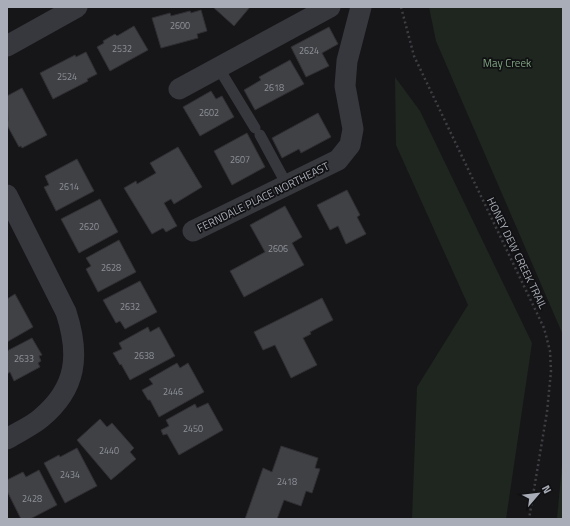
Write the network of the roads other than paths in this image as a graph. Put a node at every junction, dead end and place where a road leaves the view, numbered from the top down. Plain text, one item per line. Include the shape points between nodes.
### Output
1 (77, 7) edge
2 (330, 7) edge
3 (361, 7) edge
4 (7, 46) edge
5 (218, 68) junction
6 (179, 89) dead end
7 (287, 185) junction
8 (7, 195) edge
9 (192, 231) dead end
10 (7, 438) edge

1 - 4 street
2 - 5 street
3 - 7 street, FERNDALE PLACE NORTHEAST via 347,61 345,86 353,129 350,145 338,160
5 - 6 street
5 - 7 lane
7 - 9 street, FERNDALE PLACE NORTHEAST
8 - 10 street via 66,312 72,332 74,355 71,379 60,400 40,419

